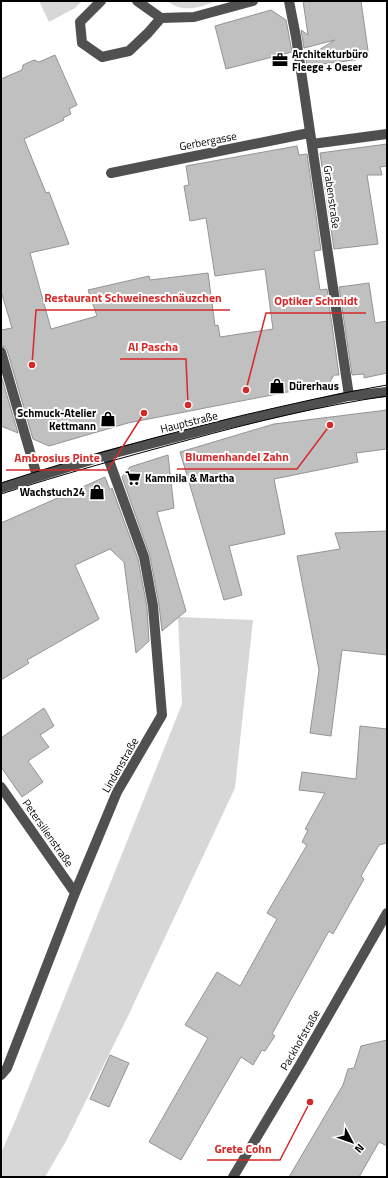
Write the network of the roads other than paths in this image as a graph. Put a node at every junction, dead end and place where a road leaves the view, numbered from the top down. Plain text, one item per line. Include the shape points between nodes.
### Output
1 (101, 1) edge
2 (136, 1) edge
3 (253, 1) edge
4 (289, 1) edge
5 (161, 18) junction
6 (309, 133) junction
7 (387, 134) edge
8 (312, 144) junction
9 (111, 173) dead end
10 (1, 352) edge
11 (387, 392) edge
12 (349, 396) junction
13 (107, 455) junction
14 (38, 476) junction
15 (1, 488) edge
16 (1, 787) edge
17 (75, 893) junction
18 (387, 913) edge
19 (3, 1069) edge
20 (233, 1177) edge

1 - 5 street via 80,22 82,43 102,58 129,52
2 - 5 street
3 - 5 street via 194,17
4 - 6 street, Grabenstraße
6 - 8 street, Grabenstraße
6 - 9 street, Gerbergasse
7 - 8 street
8 - 12 street, Grabenstraße
10 - 14 street
11 - 12 street, Hauptstraße
12 - 13 street, Hauptstraße
13 - 14 street, Hauptstraße
13 - 17 street, Lindenstraße via 144,557 154,606 162,715 117,792
14 - 15 street, Hauptstraße
16 - 17 street, Petersilienstraße
17 - 19 street, Lindenstraße
18 - 20 street, Packhofstraße

